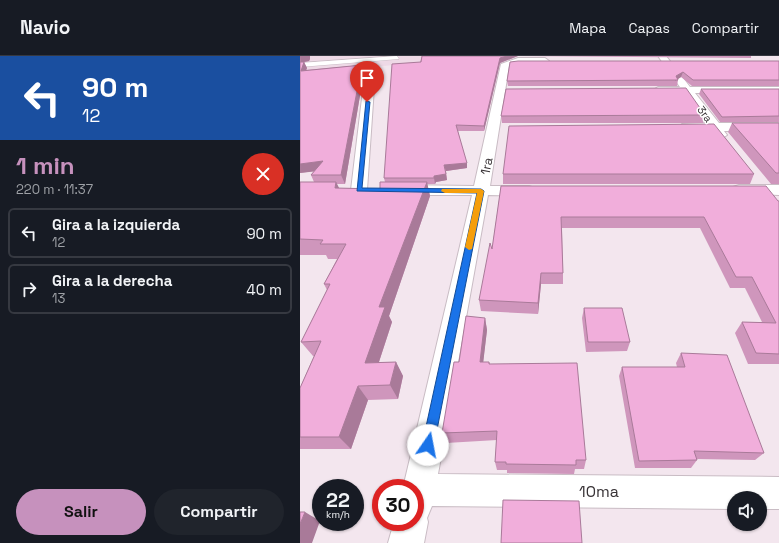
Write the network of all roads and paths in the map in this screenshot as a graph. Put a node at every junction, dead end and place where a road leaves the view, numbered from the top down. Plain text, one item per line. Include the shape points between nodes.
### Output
1 (397, 58) dead end
2 (515, 60) edge
3 (664, 60) edge
4 (555, 61) edge
5 (300, 65) edge
6 (370, 73) dead end
7 (649, 90) edge
8 (688, 90) junction
9 (779, 90) edge
10 (675, 127) edge
11 (714, 127) junction
12 (779, 127) edge
13 (728, 144) edge
14 (726, 190) edge
15 (769, 190) edge
16 (481, 191) junction
17 (544, 191) edge
18 (421, 479) edge
19 (779, 493) edge
20 (424, 506) edge
21 (409, 531) edge
22 (406, 543) edge

1 - 5 lane
2 - 4 street
2 - 16 street, 1ra via 505,64 501,129
3 - 8 street, 3ra
6 - 16 street via 365,190
7 - 8 street
8 - 9 street
8 - 11 street, 3ra
10 - 11 street
11 - 12 street
11 - 13 street, 3ra
14 - 15 street
16 - 17 street
16 - 18 street, 1ra
19 - 20 street, 10ma
21 - 22 street, 1ra

